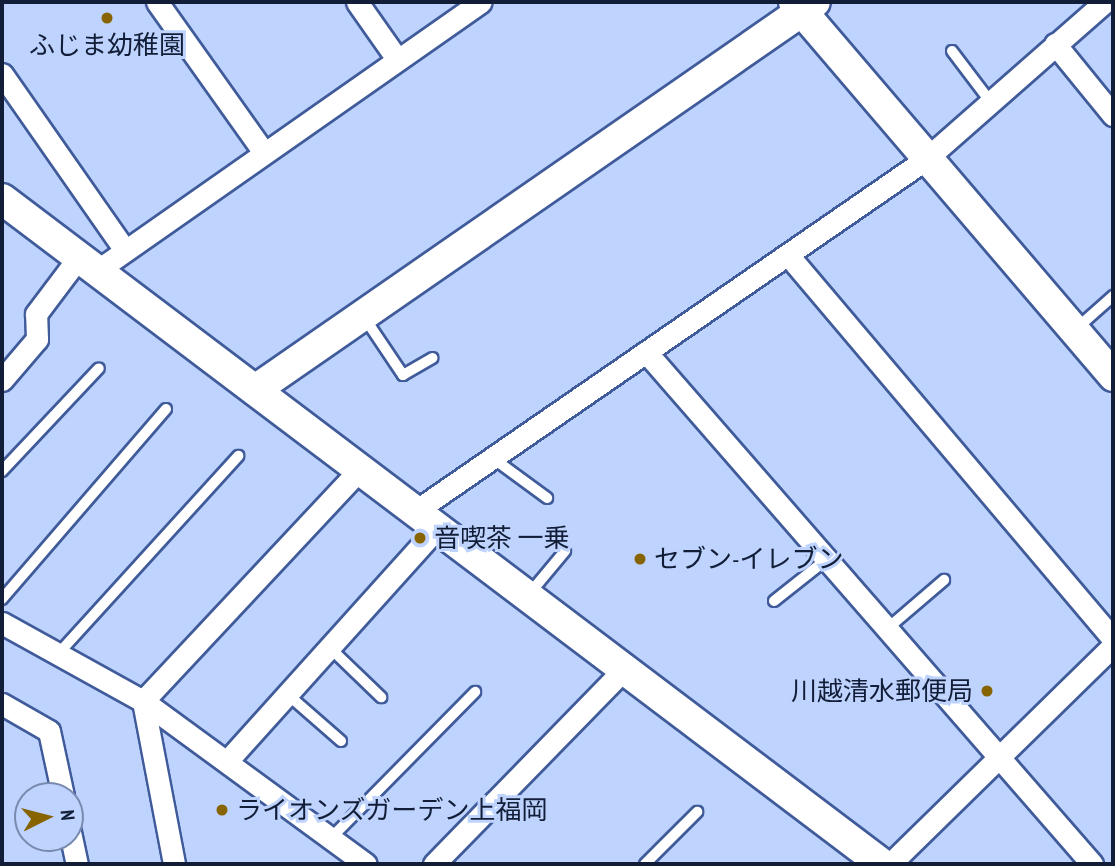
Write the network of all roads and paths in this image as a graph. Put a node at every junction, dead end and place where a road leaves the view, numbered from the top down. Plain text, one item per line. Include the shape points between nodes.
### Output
1 (157, 2) edge
2 (357, 2) edge
3 (481, 2) edge
4 (1105, 2) edge
5 (804, 5) edge
6 (1055, 44) junction
7 (952, 51) dead end
8 (397, 59) junction
9 (2, 74) edge
10 (990, 101) junction
11 (1113, 115) edge
12 (263, 151) junction
13 (926, 159) junction
14 (2, 200) edge
15 (125, 250) junction
16 (788, 255) junction
17 (89, 263) junction
18 (1113, 296) edge
19 (363, 315) junction
20 (1074, 331) junction
21 (646, 352) junction
22 (433, 358) dead end
23 (99, 369) dead end
24 (1113, 376) edge
25 (2, 380) edge
26 (255, 390) junction
27 (166, 408) dead end
28 (238, 456) dead end
29 (494, 459) junction
30 (360, 469) junction
31 (2, 471) edge
32 (547, 498) dead end
33 (427, 519) junction
34 (565, 551) dead end
35 (827, 558) junction
36 (944, 580) dead end
37 (528, 596) junction
38 (2, 599) edge
39 (774, 601) dead end
40 (2, 623) edge
41 (888, 628) junction
42 (1113, 639) edge
43 (328, 646) junction
44 (1113, 646) edge
45 (58, 654) junction
46 (625, 668) junction
47 (475, 692) dead end
48 (286, 693) junction
49 (381, 697) dead end
50 (143, 701) junction
51 (2, 704) edge
52 (341, 741) dead end
53 (1000, 757) junction
54 (229, 758) junction
55 (60, 782) edge
56 (697, 811) dead end
57 (332, 838) junction
58 (174, 864) edge
59 (366, 864) edge
60 (434, 864) edge
61 (645, 864) edge
62 (882, 864) edge
63 (890, 864) edge
64 (1092, 864) edge

1 - 12 street
2 - 8 street
3 - 8 street
4 - 6 street
5 - 13 street
5 - 19 street
6 - 10 street
6 - 11 street
7 - 10 lane
8 - 12 street
9 - 15 street
10 - 13 street
12 - 15 street
13 - 16 street
13 - 20 street
14 - 17 street
15 - 17 street
16 - 21 street
16 - 42 street
17 - 25 street via 36,313 37,339
17 - 26 street
18 - 20 lane
19 - 22 lane via 403,375
19 - 26 street
20 - 24 street
21 - 29 street
21 - 35 street
23 - 31 lane
26 - 30 street
27 - 38 lane
28 - 45 lane
29 - 32 lane
29 - 33 street
30 - 33 street
30 - 50 street
33 - 37 street
33 - 43 street
34 - 37 lane
35 - 39 lane
35 - 41 street
36 - 41 lane
37 - 46 street
40 - 45 street
41 - 53 street
43 - 48 street
43 - 49 lane
44 - 53 street
45 - 50 street
46 - 60 street
46 - 62 street
47 - 57 lane
48 - 52 lane
48 - 54 street
50 - 54 street
50 - 58 street
51 - 55 street via 49,731
53 - 63 street
53 - 64 street
54 - 57 street
56 - 61 lane
57 - 59 street

